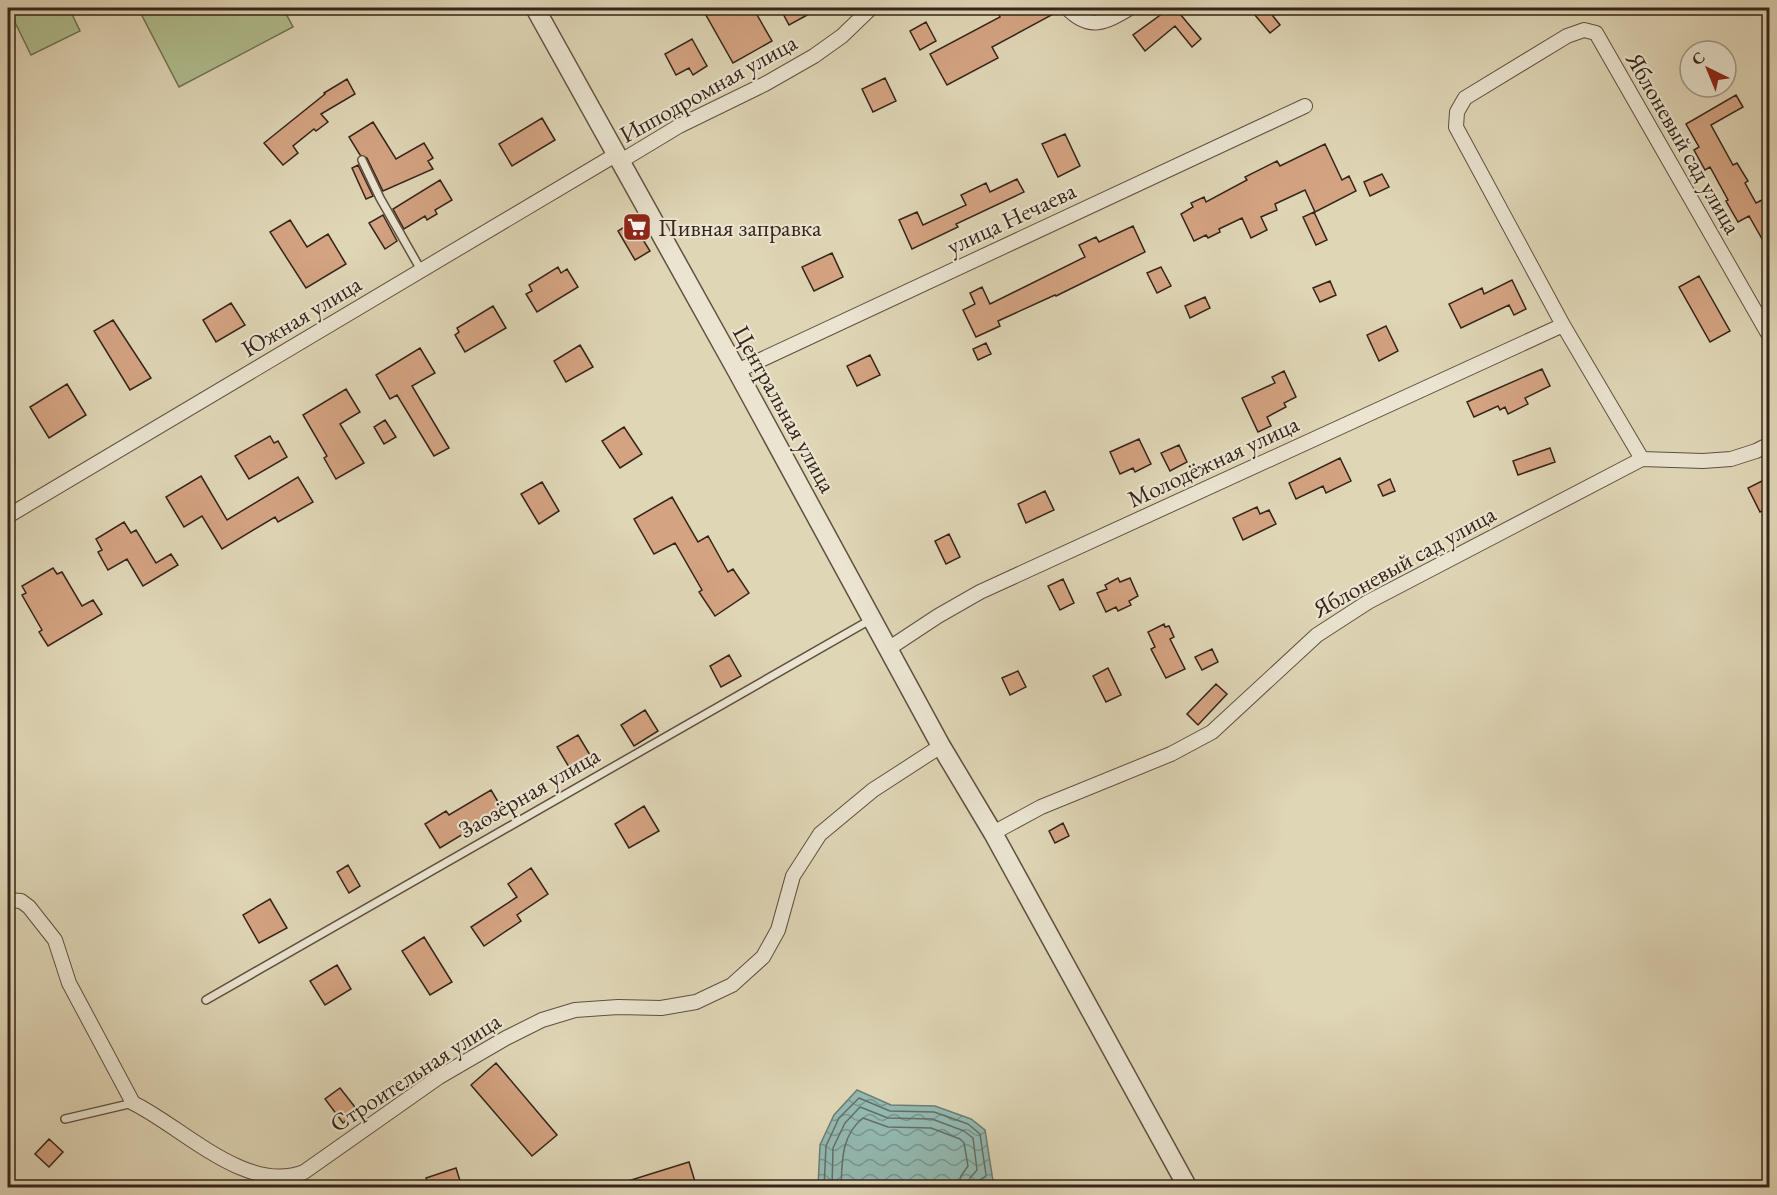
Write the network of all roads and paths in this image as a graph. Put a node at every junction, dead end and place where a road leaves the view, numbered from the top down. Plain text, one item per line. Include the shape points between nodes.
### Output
1 (535, 8) edge
2 (871, 8) edge
3 (1067, 8) edge
4 (1130, 8) edge
5 (1305, 106) dead end
6 (619, 157) junction
7 (362, 160) dead end
8 (421, 270) junction
9 (1563, 325) junction
10 (1770, 337) edge
11 (737, 371) junction
12 (1770, 444) edge
13 (1642, 459) junction
14 (8, 516) edge
15 (873, 618) junction
16 (888, 649) junction
17 (941, 746) junction
18 (993, 833) junction
19 (8, 900) edge
20 (206, 1000) dead end
21 (133, 1103) junction
22 (65, 1119) dead end
23 (1188, 1188) edge

1 - 6 street, Центральная улица
2 - 6 street, Ипподромная улица via 814,56
3 - 4 street via 1084,21 1097,24
5 - 11 street, улица Нечаева
6 - 8 street, Южная улица
6 - 11 street, Центральная улица
7 - 8 lane
8 - 14 street, Южная улица
9 - 10 street, Яблоневый сад улица via 1456,128 1457,112 1465,98 1567,36 1584,30 1596,33
9 - 13 street
9 - 16 street, Молодёжная улица via 980,592
11 - 15 street, Центральная улица
12 - 13 street, Яблоневый сад улица via 1731,459
13 - 18 street, Яблоневый сад улица via 1368,602 1317,635 1212,732 1171,754 1041,807
15 - 16 street, Центральная улица
15 - 20 lane, Заозёрная улица
16 - 17 street, Центральная улица
17 - 18 street, Центральная улица
17 - 21 street, Строительная улица via 873,790 820,834 793,876 778,930 763,957 732,985 696,1002 661,1008 575,1010 542,1020 439,1077 291,1178 249,1172 199,1147 153,1112
18 - 23 street, Центральная улица
19 - 21 street via 29,907 55,940 69,983
21 - 22 lane

